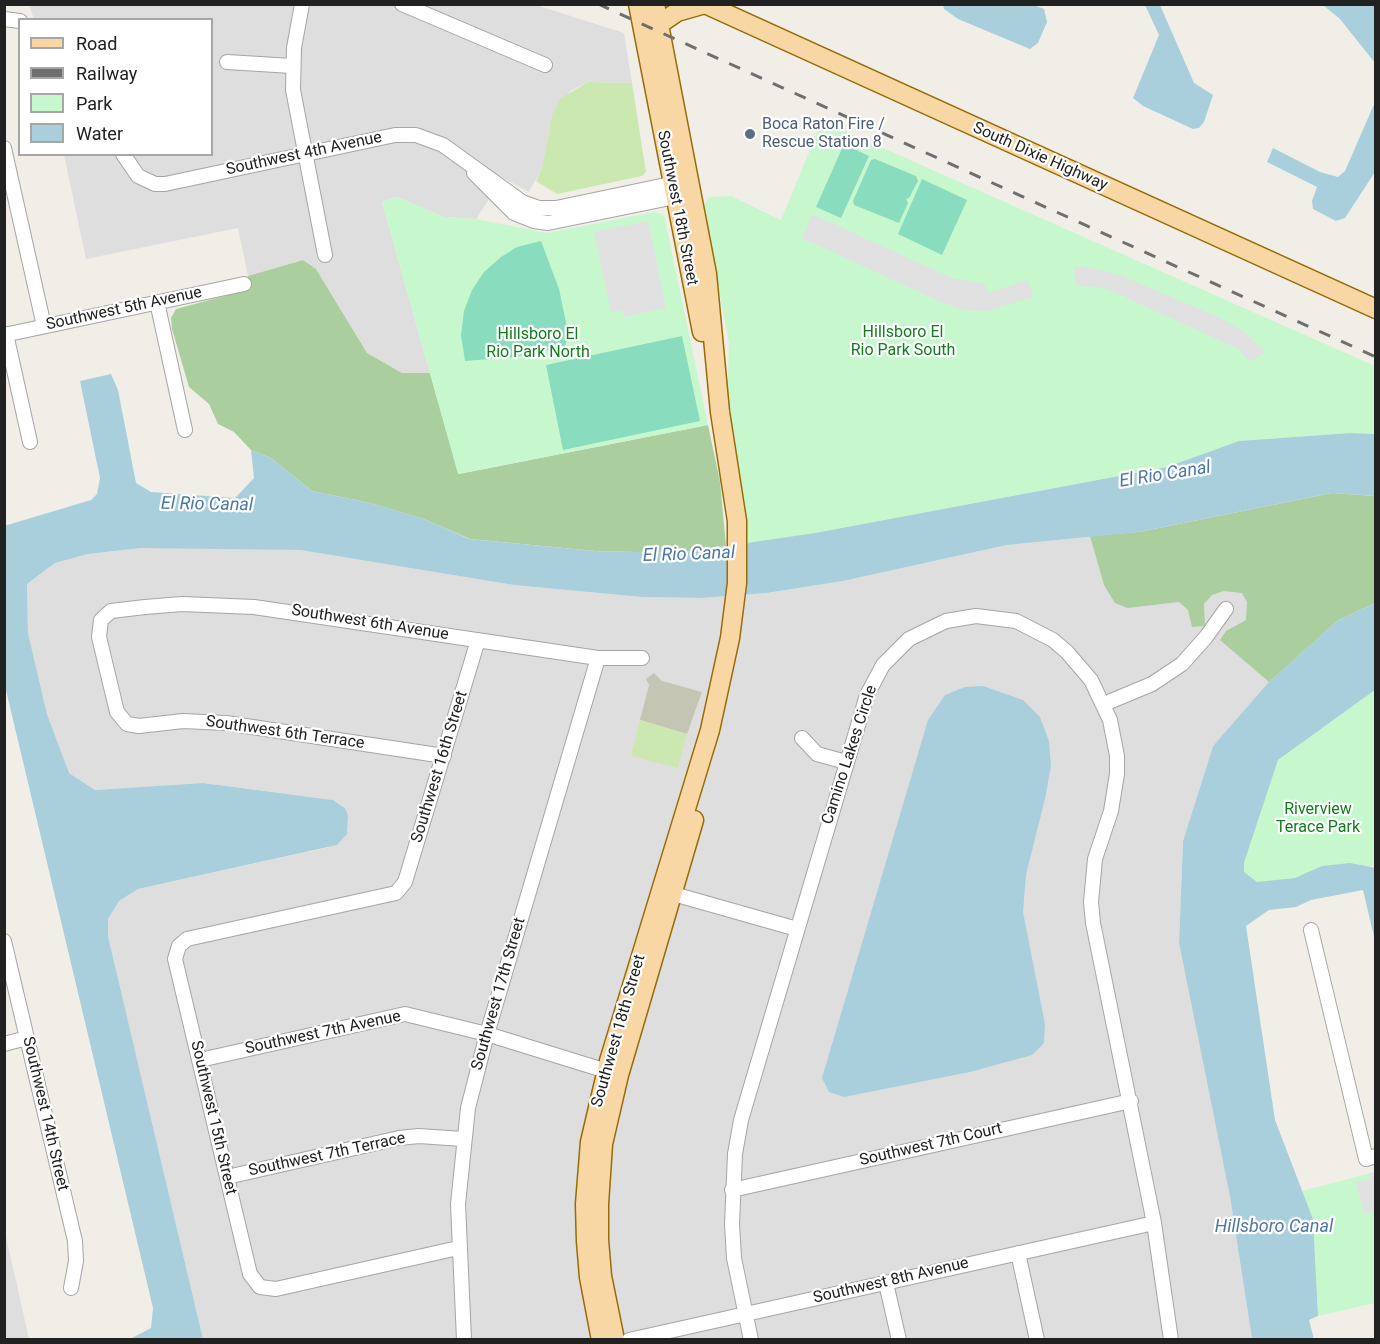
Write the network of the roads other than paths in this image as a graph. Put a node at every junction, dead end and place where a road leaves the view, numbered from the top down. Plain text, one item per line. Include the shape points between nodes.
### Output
1 (303, 4) edge
2 (402, 4) edge
3 (638, 4) edge
4 (654, 4) edge
5 (705, 4) edge
6 (658, 25) junction
7 (227, 62) dead end
8 (545, 65) dead end
9 (292, 66) junction
10 (4, 148) edge
11 (304, 153) junction
12 (124, 156) edge
13 (8, 179) edge
14 (682, 188) junction
15 (325, 255) dead end
16 (244, 284) dead end
17 (157, 302) junction
18 (1376, 309) edge
19 (44, 326) junction
20 (5, 335) edge
21 (185, 430) dead end
22 (30, 442) dead end
23 (1226, 609) dead end
24 (478, 640) junction
25 (598, 658) junction
26 (642, 658) dead end
27 (1104, 704) junction
28 (127, 724) joint
29 (802, 738) dead end
30 (444, 756) junction
31 (846, 762) junction
32 (666, 892) junction
33 (796, 929) junction
34 (1311, 930) dead end
35 (4, 941) edge
36 (178, 946) joint
37 (487, 1034) junction
38 (27, 1038) junction
39 (4, 1044) edge
40 (200, 1060) junction
41 (613, 1073) junction
42 (1131, 1101) junction
43 (464, 1139) junction
44 (1371, 1158) edge
45 (227, 1176) junction
46 (732, 1190) junction
47 (1154, 1223) junction
48 (459, 1248) junction
49 (1018, 1253) junction
50 (886, 1283) junction
51 (70, 1288) dead end
52 (745, 1314) junction
53 (464, 1340) edge
54 (601, 1340) edge
55 (615, 1340) edge
56 (629, 1340) edge
57 (751, 1340) edge
58 (899, 1340) edge
59 (1037, 1340) edge
60 (1171, 1340) edge

1 - 9 street
2 - 8 street
3 - 14 main road, Southwest 18th Street
4 - 6 main road, Southwest 18th Street
5 - 6 main road via 677,12
5 - 18 main road, South Dixie Highway
6 - 14 main road, Southwest 18th Street
7 - 9 street
9 - 11 street
10 - 13 street
11 - 12 street, Southwest 4th Avenue via 165,184 141,178 131,170
11 - 14 street, Southwest 4th Avenue via 395,135 416,135 443,145 534,221 548,223
11 - 15 street
13 - 19 street
14 - 32 main road, Southwest 18th Street via 737,521 734,610 710,730
16 - 17 street, Southwest 5th Avenue
17 - 19 street, Southwest 5th Avenue
17 - 21 street
19 - 20 street, Southwest 5th Avenue
20 - 22 street
23 - 27 street via 1182,664 1152,684
24 - 25 street, Southwest 6th Avenue
24 - 28 street, Southwest 6th Avenue via 218,604 111,611 101,620 99,637 117,712
24 - 30 street, Southwest 16th Street
25 - 26 street, Southwest 6th Avenue
25 - 37 street, Southwest 17th Street
27 - 31 street, Camino Lakes Circle via 1080,665 1044,634 1007,619 956,619 918,633 887,660 867,695
27 - 42 street, Camino Lakes Circle via 1114,738 1117,774 1111,811 1095,860 1093,923
28 - 30 street, Southwest 6th Terrace via 218,722
29 - 31 street via 817,753
30 - 36 street, Southwest 16th Street via 405,882 396,892 187,939
31 - 33 street, Camino Lakes Circle
32 - 33 street
32 - 41 main road, Southwest 18th Street
33 - 46 street, Camino Lakes Circle via 746,1098
34 - 44 street
35 - 38 street, Southwest 14th Street
36 - 40 street, Southwest 15th Street via 175,959
37 - 40 street, Southwest 7th Avenue via 405,1014
37 - 41 street, Southwest 7th Avenue
37 - 43 street, Southwest 17th Street
38 - 39 street
38 - 51 street, Southwest 14th Street via 75,1241 76,1261
40 - 45 street, Southwest 15th Street
41 - 54 main road, Southwest 18th Street via 590,1142 585,1204 589,1277
41 - 55 main road, Southwest 18th Street via 599,1204 603,1276
42 - 46 street, Southwest 7th Court
42 - 47 street, Camino Lakes Circle
43 - 45 street, Southwest 7th Terrace via 399,1138
43 - 48 street, Southwest 17th Street via 458,1204
45 - 48 street, Southwest 15th Street via 250,1274 260,1287 276,1289
46 - 52 street, Camino Lakes Circle via 734,1258
47 - 49 street, Southwest 8th Avenue
47 - 60 street, Camino Lakes Circle
48 - 53 street, Southwest 17th Street
49 - 50 street, Southwest 8th Avenue
49 - 59 street
50 - 52 street, Southwest 8th Avenue
50 - 58 street
52 - 56 street, Southwest 8th Avenue
52 - 57 street, Camino Lakes Circle

